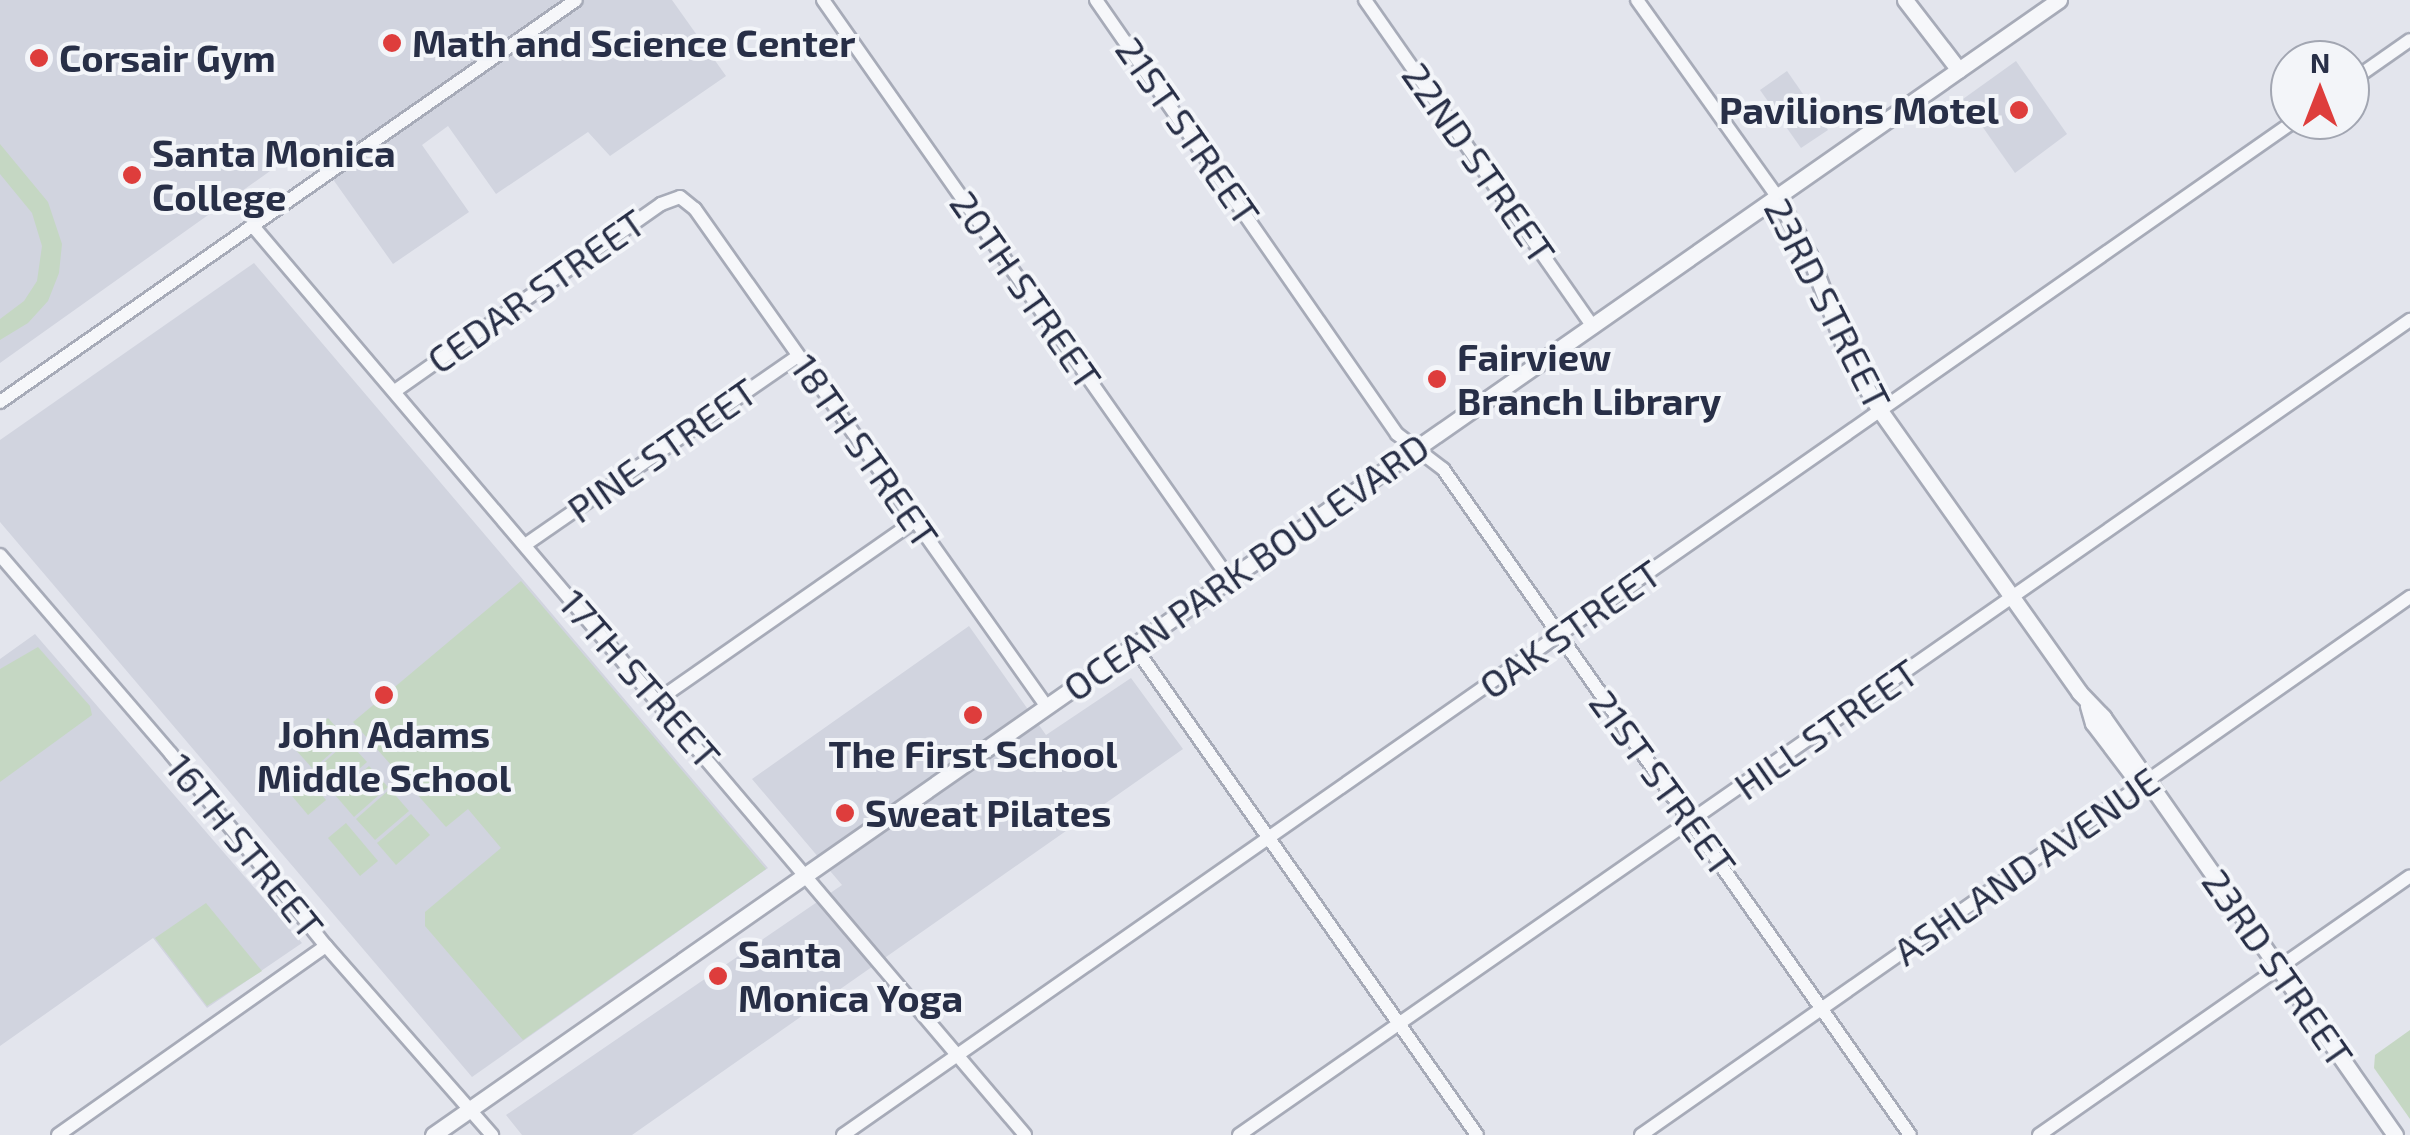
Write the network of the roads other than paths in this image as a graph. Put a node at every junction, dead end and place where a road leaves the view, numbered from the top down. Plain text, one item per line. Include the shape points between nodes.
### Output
1 (576, 0) edge
2 (824, 0) edge
3 (1096, 0) edge
4 (1364, 0) edge
5 (1637, 0) edge
6 (1906, 0) edge
7 (2059, 0) edge
8 (2410, 40) edge
9 (2370, 68) edge
10 (1959, 70) junction
11 (2270, 138) edge
12 (680, 197) joint
13 (1778, 198) junction
14 (252, 225) junction
15 (2410, 320) edge
16 (1593, 327) junction
17 (798, 356) junction
18 (394, 391) junction
19 (0, 402) edge
20 (1881, 412) junction
21 (1416, 448) junction
22 (915, 520) junction
23 (526, 545) junction
24 (0, 555) edge
25 (1230, 580) junction
26 (2410, 597) edge
27 (2012, 598) junction
28 (1558, 636) junction
29 (1134, 646) junction
30 (658, 700) junction
31 (1048, 707) junction
32 (2143, 784) junction
33 (1692, 823) junction
34 (1268, 837) junction
35 (806, 876) junction
36 (2410, 876) edge
37 (326, 946) junction
38 (2274, 971) junction
39 (1822, 1010) junction
40 (1398, 1024) junction
41 (958, 1055) junction
42 (469, 1110) junction
43 (58, 1135) edge
44 (433, 1135) edge
45 (492, 1135) edge
46 (842, 1135) edge
47 (1025, 1135) edge
48 (1239, 1135) edge
49 (1477, 1135) edge
50 (1641, 1135) edge
51 (1910, 1135) edge
52 (2039, 1135) edge
53 (2384, 1135) edge
54 (2395, 1135) edge

1 - 14 street
2 - 25 street, 20TH STREET
3 - 21 street, 21ST STREET via 1397,434
4 - 16 street, 22ND STREET
5 - 13 street, 23RD STREET
6 - 10 street
7 - 10 street, OCEAN PARK BOULEVARD
8 - 9 street
10 - 13 street, OCEAN PARK BOULEVARD
11 - 20 street, OAK STREET
12 - 17 street, 18TH STREET via 696,209
12 - 18 street, CEDAR STREET
13 - 16 street, OCEAN PARK BOULEVARD
13 - 20 street, 23RD STREET via 1810,257 1850,362
14 - 18 street, 17TH STREET
14 - 19 street
15 - 27 street, HILL STREET
16 - 21 street, OCEAN PARK BOULEVARD
17 - 22 street, 18TH STREET
17 - 23 street, PINE STREET
18 - 23 street, 17TH STREET
20 - 27 street, 23RD STREET
20 - 28 street, OAK STREET
21 - 25 street, OCEAN PARK BOULEVARD
21 - 28 street, 21ST STREET via 1443,469
22 - 30 street
22 - 31 street, 18TH STREET
23 - 30 street, 17TH STREET
24 - 37 street, 16TH STREET
25 - 29 street, OCEAN PARK BOULEVARD
26 - 32 street, ASHLAND AVENUE
27 - 32 street, 23RD STREET via 2088,706 2093,723
27 - 33 street, HILL STREET
28 - 33 street, 21ST STREET
28 - 34 street, OAK STREET
29 - 31 street, OCEAN PARK BOULEVARD
29 - 34 street
30 - 35 street, 17TH STREET
31 - 35 street, OCEAN PARK BOULEVARD
32 - 38 street, 23RD STREET
32 - 39 street, ASHLAND AVENUE
33 - 39 street, 21ST STREET
33 - 40 street, HILL STREET
34 - 40 street
34 - 41 street, OAK STREET
35 - 41 street, 17TH STREET
35 - 42 street, OCEAN PARK BOULEVARD
36 - 38 street
37 - 42 street, 16TH STREET
37 - 43 street
38 - 52 street
38 - 53 street, 23RD STREET
38 - 54 street, 23RD STREET
39 - 50 street, ASHLAND AVENUE
39 - 51 street, 21ST STREET
40 - 48 street, HILL STREET
40 - 49 street
41 - 46 street, OAK STREET
41 - 47 street, 17TH STREET
42 - 44 street, OCEAN PARK BOULEVARD
42 - 45 street, 16TH STREET

